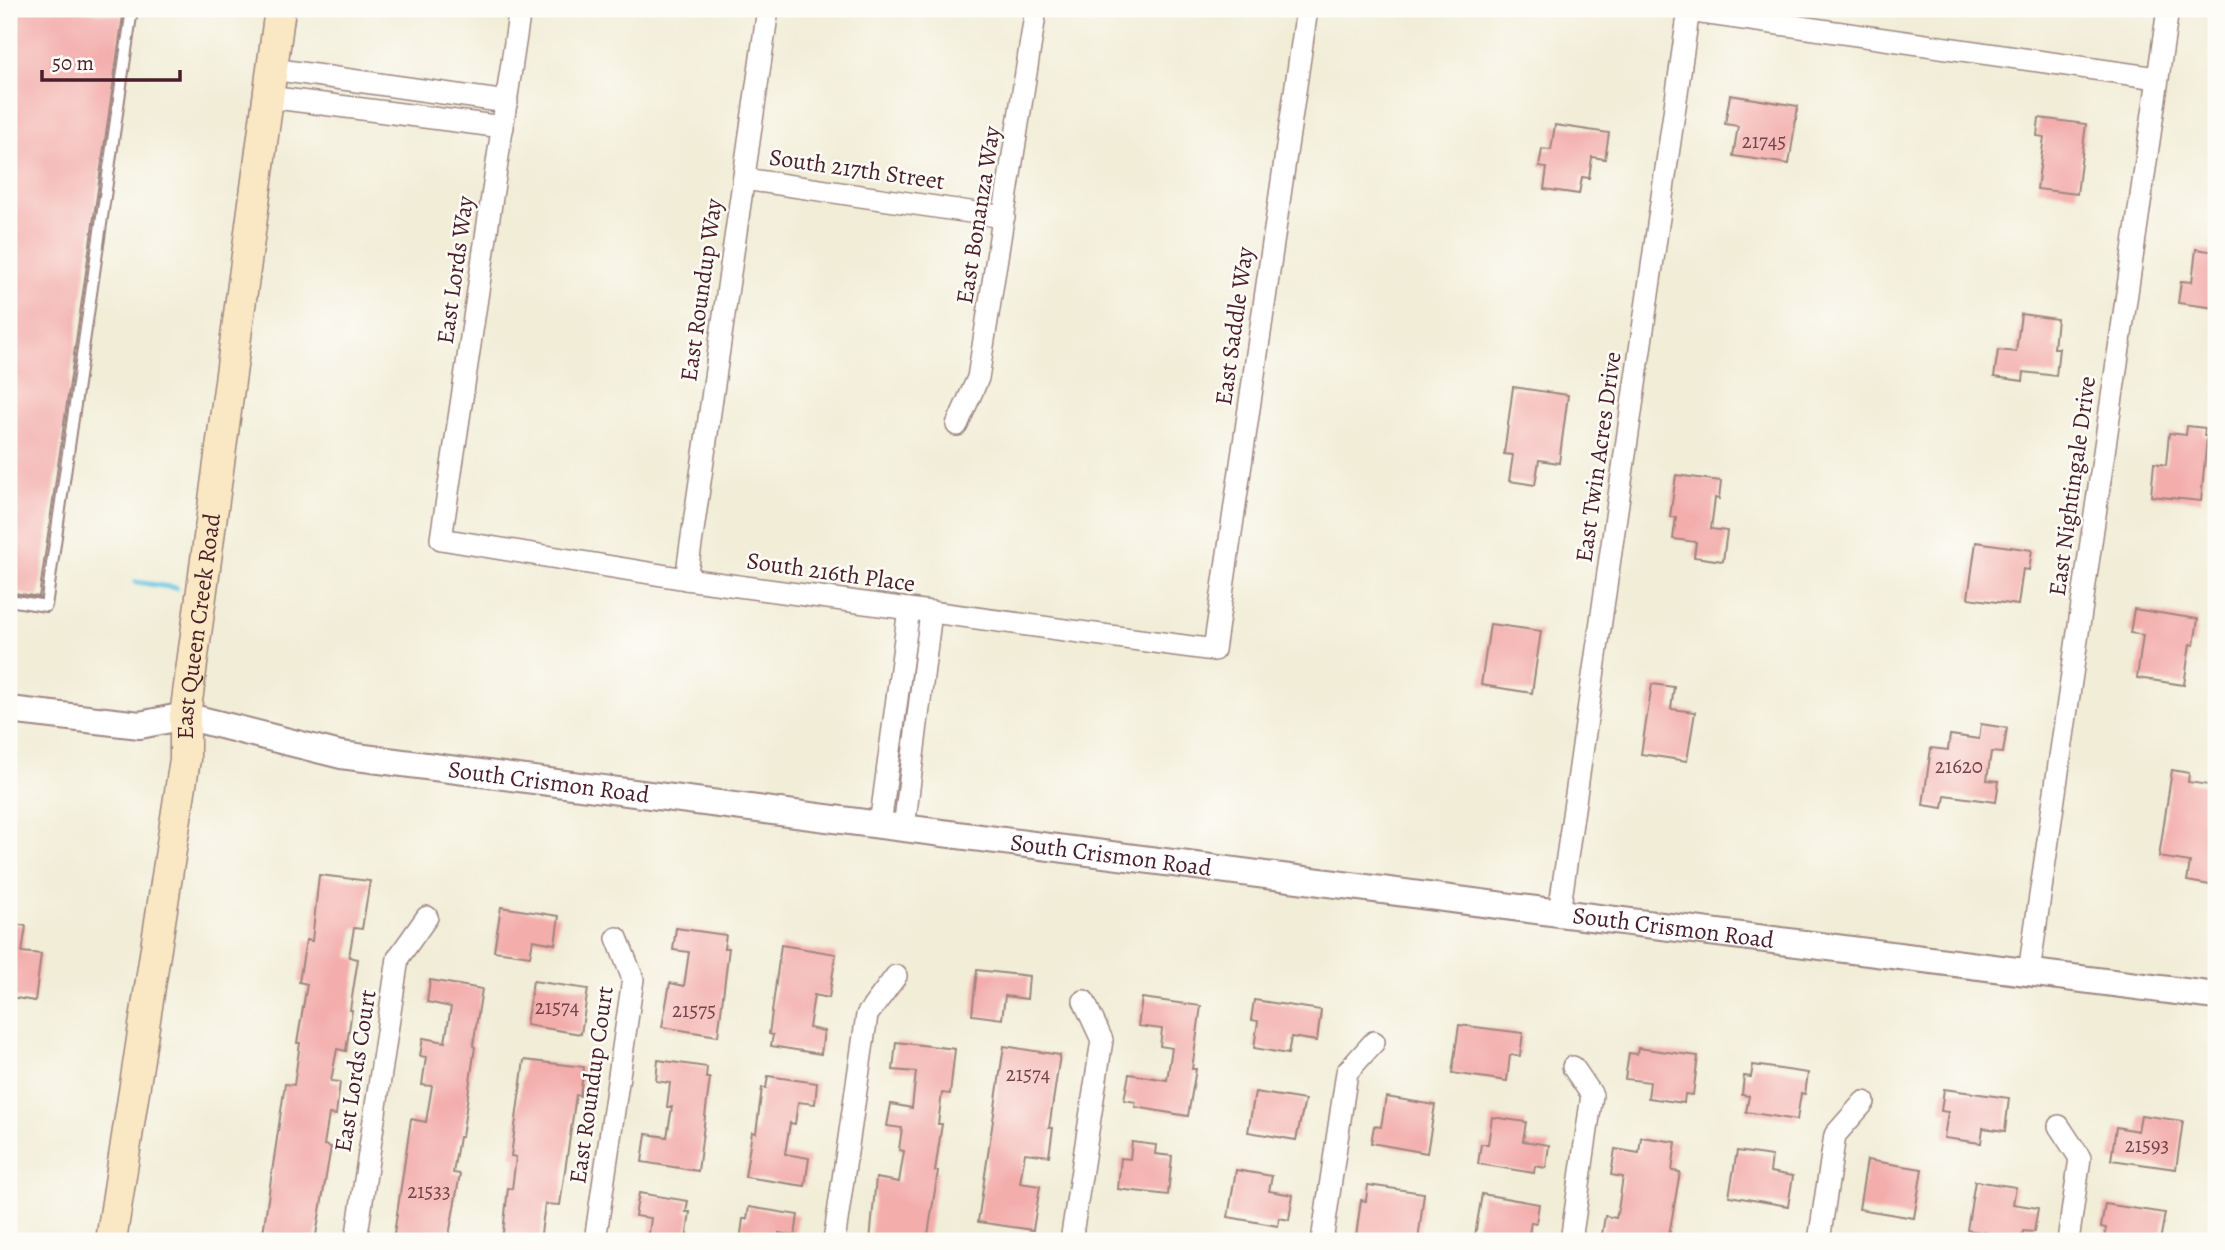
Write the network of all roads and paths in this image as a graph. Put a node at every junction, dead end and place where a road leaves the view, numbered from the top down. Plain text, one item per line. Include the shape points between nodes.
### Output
1 (132, 9) edge
2 (281, 9) edge
3 (520, 9) edge
4 (768, 9) edge
5 (1036, 9) edge
6 (1307, 9) edge
7 (2168, 9) edge
8 (1689, 10) edge
9 (2157, 78) junction
10 (270, 83) junction
11 (506, 102) junction
12 (503, 127) junction
13 (744, 179) junction
14 (1004, 217) junction
15 (957, 425) dead end
16 (441, 539) joint
17 (685, 579) junction
18 (9, 600) edge
19 (909, 609) junction
20 (931, 612) junction
21 (1214, 650) joint
22 (9, 710) edge
23 (185, 716) junction
24 (892, 827) junction
25 (1559, 913) junction
26 (427, 917) dead end
27 (617, 938) dead end
28 (2029, 972) junction
29 (895, 976) dead end
30 (2216, 996) edge
31 (1084, 1001) dead end
32 (1374, 1042) dead end
33 (1573, 1067) dead end
34 (1864, 1102) dead end
35 (2059, 1126) dead end
36 (111, 1241) edge
37 (356, 1241) edge
38 (595, 1241) edge
39 (834, 1241) edge
40 (1071, 1241) edge
41 (1322, 1241) edge
42 (1571, 1241) edge
43 (1819, 1241) edge
44 (2068, 1241) edge

1 - 18 lane via 46,606
2 - 10 main road, East Queen Creek Road
3 - 11 street, East Lords Way
4 - 13 street, East Roundup Way
5 - 14 street, East Bonanza Way
6 - 21 street, East Saddle Way
7 - 9 street, East Nightingale Drive
8 - 9 street
8 - 25 street, East Twin Acres Drive
9 - 28 street, East Nightingale Drive
10 - 11 street
10 - 12 street
10 - 23 main road, East Queen Creek Road
11 - 12 street, East Lords Way
12 - 16 street, East Lords Way
13 - 14 street, South 217th Street
13 - 17 street, East Roundup Way
14 - 15 street, East Bonanza Way via 978,377
16 - 17 street, South 216th Place
17 - 19 street, South 216th Place
19 - 20 street, South 216th Place
19 - 24 street
20 - 21 street, South 216th Place
20 - 24 street
22 - 23 street, South Crismon Road via 140,725
23 - 24 street, South Crismon Road via 341,755
23 - 36 main road, East Queen Creek Road via 185,759
24 - 25 street, South Crismon Road
25 - 28 street, South Crismon Road
26 - 37 street, East Lords Court via 398,958
27 - 38 street, East Roundup Court via 633,979
28 - 30 street, South Crismon Road
29 - 39 street via 867,1015
31 - 40 street via 1102,1040
32 - 41 street via 1347,1072
33 - 42 street via 1592,1095
34 - 43 street via 1835,1135
35 - 44 street via 2080,1158

